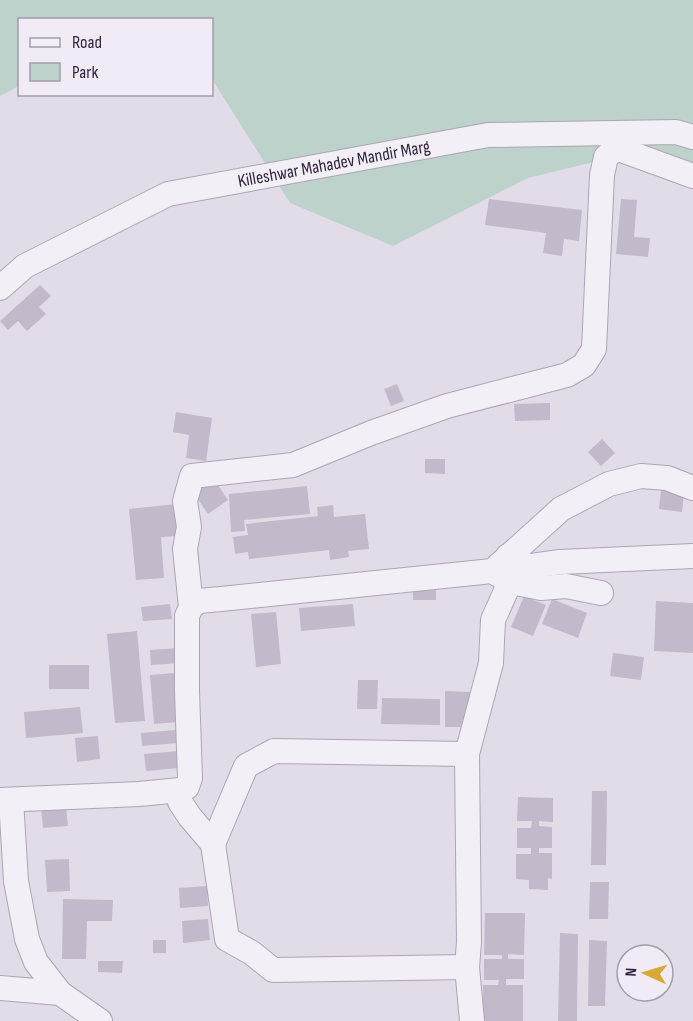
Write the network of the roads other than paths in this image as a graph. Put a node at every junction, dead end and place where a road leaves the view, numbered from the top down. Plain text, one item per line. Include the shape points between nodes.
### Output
1 (693, 137) edge
2 (693, 176) edge
3 (0, 288) edge
4 (693, 488) edge
5 (693, 555) edge
6 (504, 570) junction
7 (601, 593) dead end
8 (191, 607) junction
9 (467, 754) junction
10 (180, 790) junction
11 (6, 800) edge
12 (213, 843) junction
13 (466, 967) junction
14 (0, 988) edge
15 (60, 993) junction
16 (100, 1021) edge
17 (472, 1021) edge

1 - 3 street, Killeshwar Mahadev Mandir Marg via 675,132 488,135 168,194 25,266
2 - 8 street via 616,148 606,157 594,349 576,370 447,406 293,465 192,476 185,501
4 - 6 street via 667,478 641,476 609,484 561,509
5 - 6 street via 560,562
6 - 7 street via 541,588 566,586
6 - 8 street via 199,601
6 - 9 street via 493,620 491,663
8 - 10 street via 187,616 190,778 187,788
9 - 12 street via 274,751 246,766
9 - 13 street
10 - 11 street
10 - 12 street via 180,802
11 - 15 street via 27,939 36,962
12 - 13 street via 226,939 273,970
13 - 17 street
14 - 15 street
15 - 16 street

